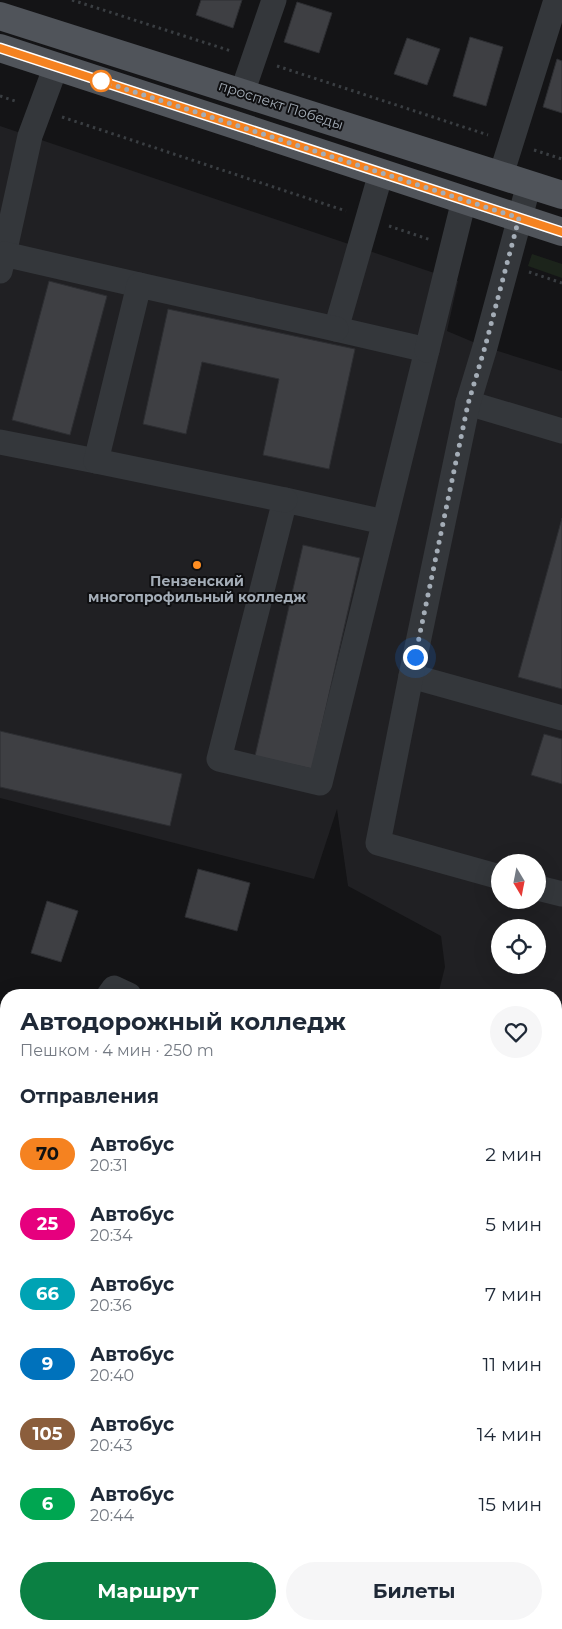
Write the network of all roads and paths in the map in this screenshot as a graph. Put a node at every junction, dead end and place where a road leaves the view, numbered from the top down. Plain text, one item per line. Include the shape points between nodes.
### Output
1 (72, 0) edge
2 (274, 0) edge
3 (556, 0) edge
4 (0, 16) edge
5 (0, 48) edge
6 (254, 58) junction
7 (56, 66) junction
8 (242, 93) junction
9 (0, 96) edge
10 (40, 110) junction
11 (511, 142) junction
12 (562, 159) edge
13 (381, 173) junction
14 (501, 175) junction
15 (529, 184) junction
16 (562, 195) edge
17 (464, 200) junction
18 (368, 218) junction
19 (519, 218) junction
20 (562, 232) edge
21 (452, 248) junction
22 (2, 262) edge
23 (507, 264) junction
24 (562, 283) edge
25 (139, 285) junction
26 (336, 329) junction
27 (426, 350) junction
28 (468, 404) junction
29 (562, 431) edge
30 (0, 442) edge
31 (96, 461) junction
32 (285, 500) junction
33 (384, 522) junction
34 (410, 676) junction
35 (562, 718) edge
36 (491, 874) edge
37 (546, 890) edge
38 (562, 894) edge

1 - 6 path
2 - 6 street
3 - 11 street
4 - 8 main road, проспект Победы
5 - 7 main road
6 - 8 street
6 - 11 path
7 - 10 street
7 - 13 main road
8 - 14 main road, проспект Победы
9 - 10 path
10 - 18 path
10 - 22 street via 30,136
11 - 12 path
11 - 14 street
13 - 17 main road
13 - 18 street
14 - 15 main road, проспект Победы
15 - 16 main road, проспект Победы
15 - 19 street
17 - 19 main road
17 - 21 street
18 - 21 path
18 - 26 street
19 - 20 main road
19 - 23 street
21 - 27 street
22 - 25 street
23 - 24 path
23 - 28 street
25 - 26 street
25 - 31 street
26 - 27 street
27 - 33 street
28 - 29 street
28 - 34 street
30 - 31 street
31 - 32 street
32 - 33 street
32 - 33 street via 219,759 320,783
34 - 35 street
34 - 36 street via 378,843
37 - 38 street

